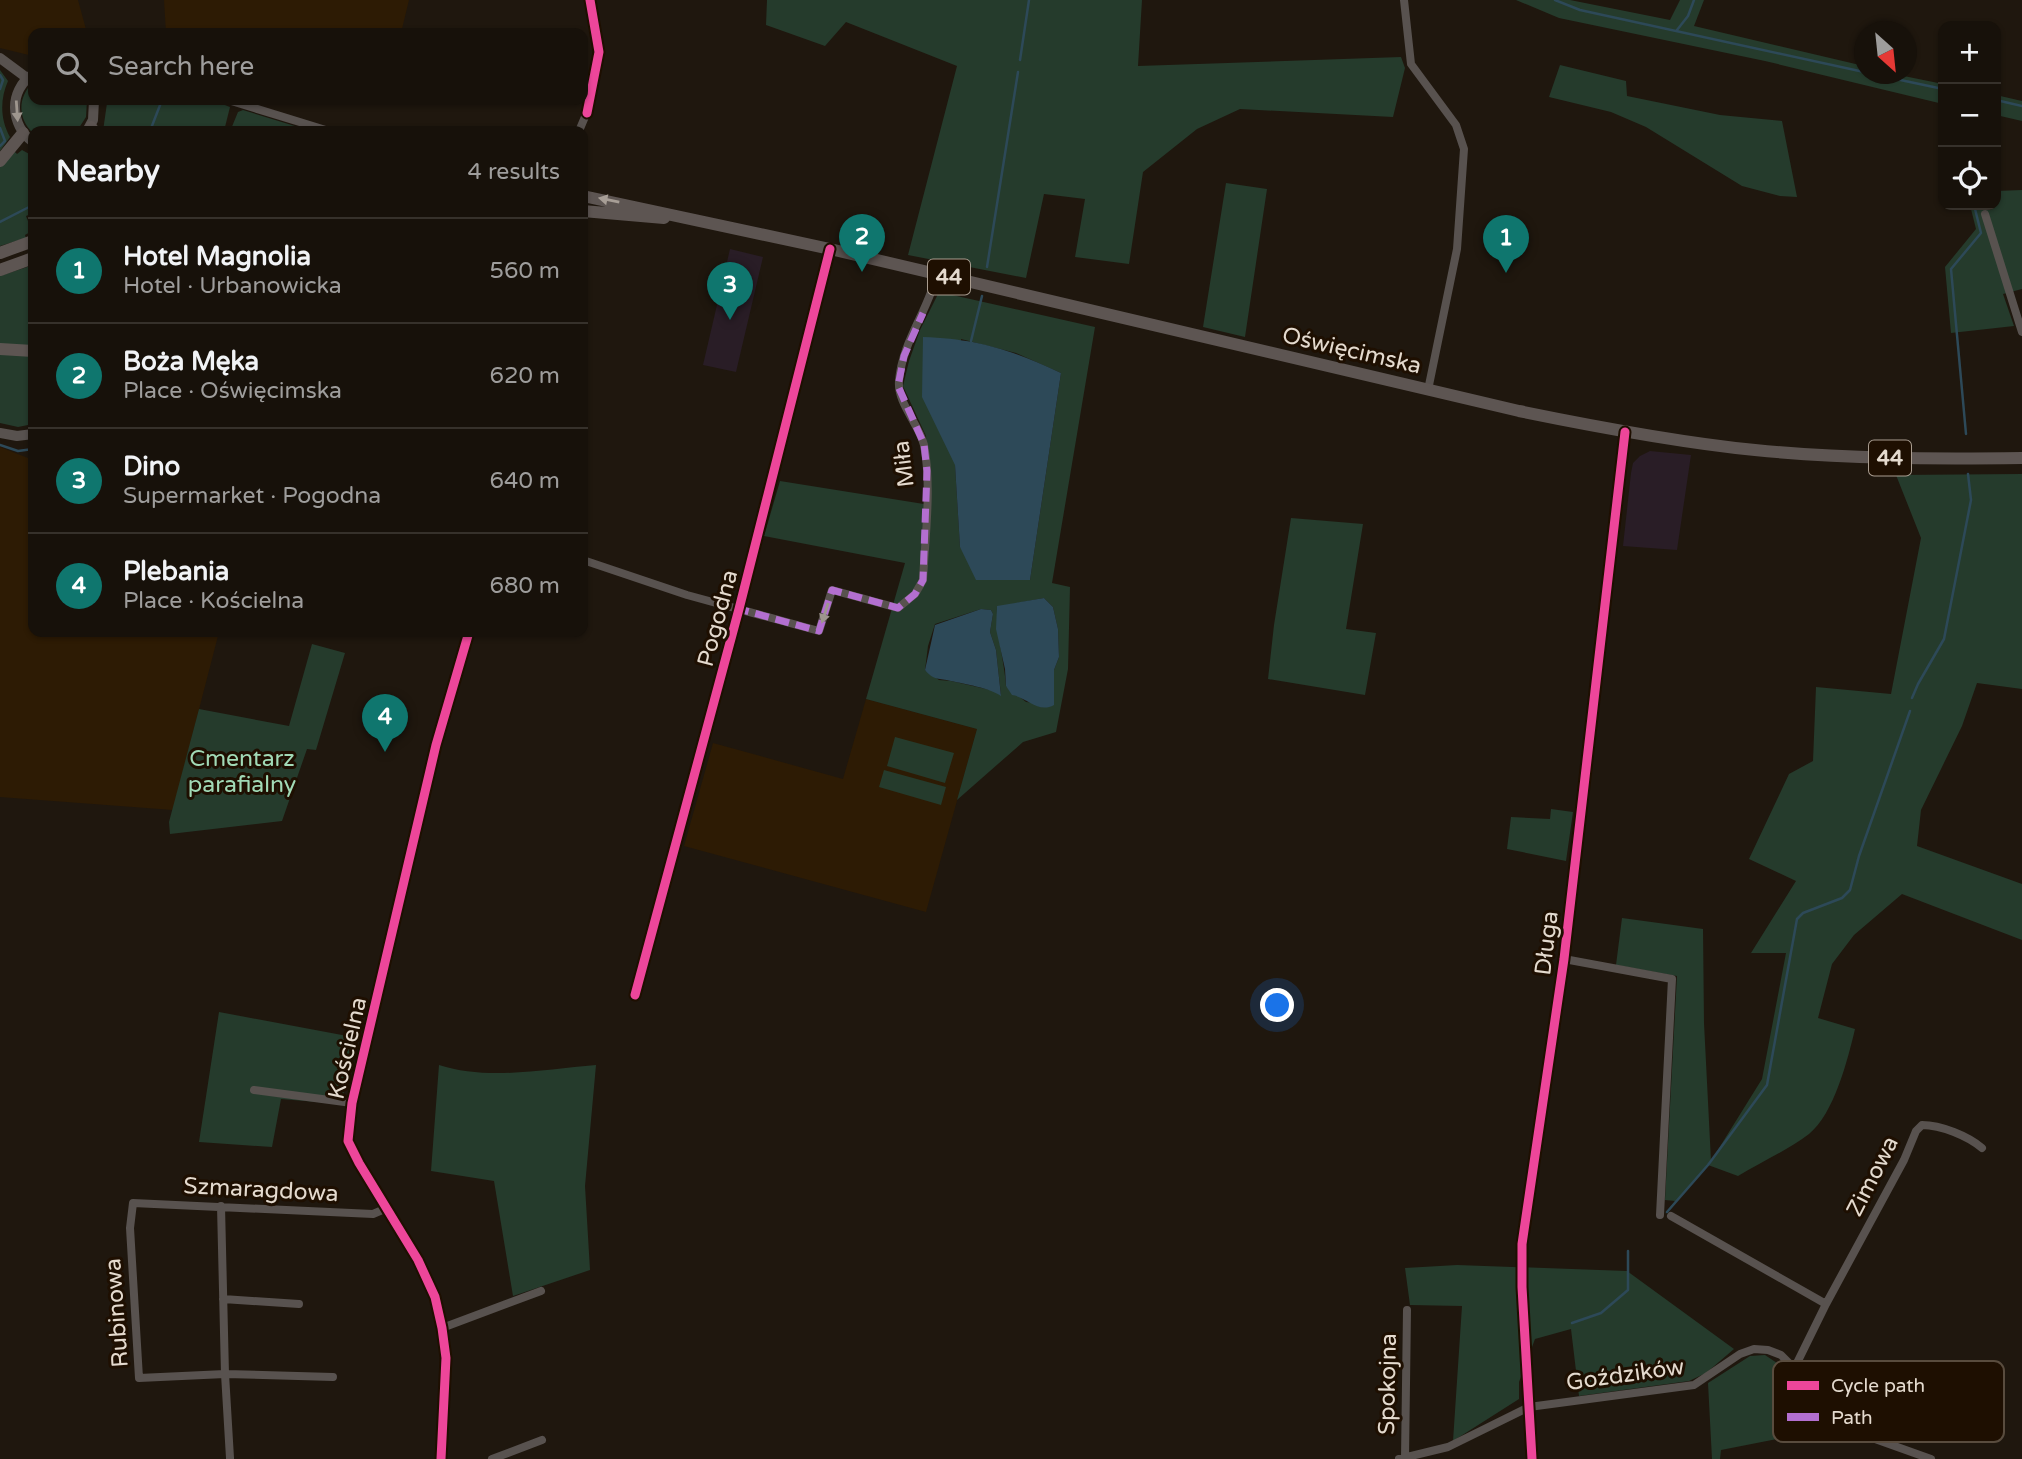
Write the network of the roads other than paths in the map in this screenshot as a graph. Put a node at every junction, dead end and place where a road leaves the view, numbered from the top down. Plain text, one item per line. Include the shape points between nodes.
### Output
1 (590, 0) edge
2 (1404, 0) edge
3 (0, 58) edge
4 (28, 75) edge
5 (28, 78) edge
6 (93, 105) edge
7 (244, 105) edge
8 (91, 126) edge
9 (313, 126) edge
10 (581, 126) edge
11 (28, 138) edge
12 (0, 161) edge
13 (588, 196) edge
14 (588, 211) edge
15 (1985, 214) dead end
16 (682, 218) junction
17 (28, 243) edge
18 (830, 249) junction
19 (0, 253) edge
20 (28, 260) edge
21 (0, 270) edge
22 (937, 274) junction
23 (2022, 332) edge
24 (0, 349) edge
25 (28, 351) edge
26 (1429, 390) junction
27 (1625, 432) junction
28 (0, 433) edge
29 (28, 435) edge
30 (2022, 458) edge
31 (588, 562) edge
32 (898, 608) joint
33 (739, 609) junction
34 (468, 637) edge
35 (1564, 960) junction
36 (635, 995) dead end
37 (254, 1090) dead end
38 (352, 1103) junction
39 (1982, 1148) dead end
40 (133, 1203) joint
41 (221, 1206) junction
42 (387, 1208) junction
43 (1660, 1215) dead end
44 (1671, 1216) dead end
45 (541, 1291) dead end
46 (223, 1299) junction
47 (299, 1304) dead end
48 (1826, 1304) junction
49 (1407, 1310) dead end
50 (442, 1328) junction
51 (1788, 1361) edge
52 (1798, 1361) edge
53 (225, 1374) junction
54 (333, 1377) dead end
55 (1529, 1406) junction
56 (542, 1440) dead end
57 (1883, 1442) edge
58 (1402, 1458) edge
59 (227, 1459) edge
60 (240, 1459) edge
61 (441, 1459) edge
62 (492, 1459) edge
63 (1532, 1459) edge
64 (1931, 1459) edge

1 - 10 street via 598,52
2 - 26 street via 1411,64 1457,125 1464,149 1457,250
3 - 4 street
5 -> 11 street via 15,103 16,119
6 - 8 street
7 - 9 street
11 - 12 highway
16 -> 13 highway, Oświęcimska / 44
14 - 16 highway, Oświęcimska / 44
15 - 23 street
16 - 18 highway, Oświęcimska / 44
17 - 19 highway
18 - 22 highway, Oświęcimska / 44
18 - 33 street, Pogodna
20 - 21 highway
22 - 26 highway, Oświęcimska / 44
22 - 32 street, Miła via 898,379 924,444 927,471 923,580
24 - 25 highway
26 - 27 highway, Oświęcimska / 44
27 - 30 highway, Oświęcimska / 44 via 1757,450 1865,457
27 - 35 street, Długa
28 - 29 street
31 - 33 street
32 -> 33 street, Pogodna via 832,590 819,631
33 - 36 street, Pogodna
34 - 38 street, Kościelna via 436,745
35 - 43 street, Długa via 1672,979
35 - 55 street, Długa via 1522,1244
37 - 38 street
38 - 42 street, Kościelna via 348,1141
39 - 48 street, Zimowa via 1933,1125 1922,1125 1916,1131
40 - 41 street, Szmaragdowa
40 - 53 street, Rubinowa via 130,1228 139,1378
41 - 42 street, Szmaragdowa via 373,1214
41 - 46 street
42 - 50 street, Kościelna via 435,1297
44 - 48 street
45 - 50 street
46 - 47 street
46 - 53 street
48 - 52 street, Zimowa
49 - 58 street, Spokojna
50 - 61 street, Kościelna via 446,1358
51 - 55 street, Goździków via 1768,1350 1754,1349 1693,1385
53 - 54 street, Rubinowa
53 - 59 street
55 - 58 street, Spokojna via 1448,1447
55 - 63 street, Długa
56 - 62 street
57 - 64 street, Goździków
59 - 60 street

